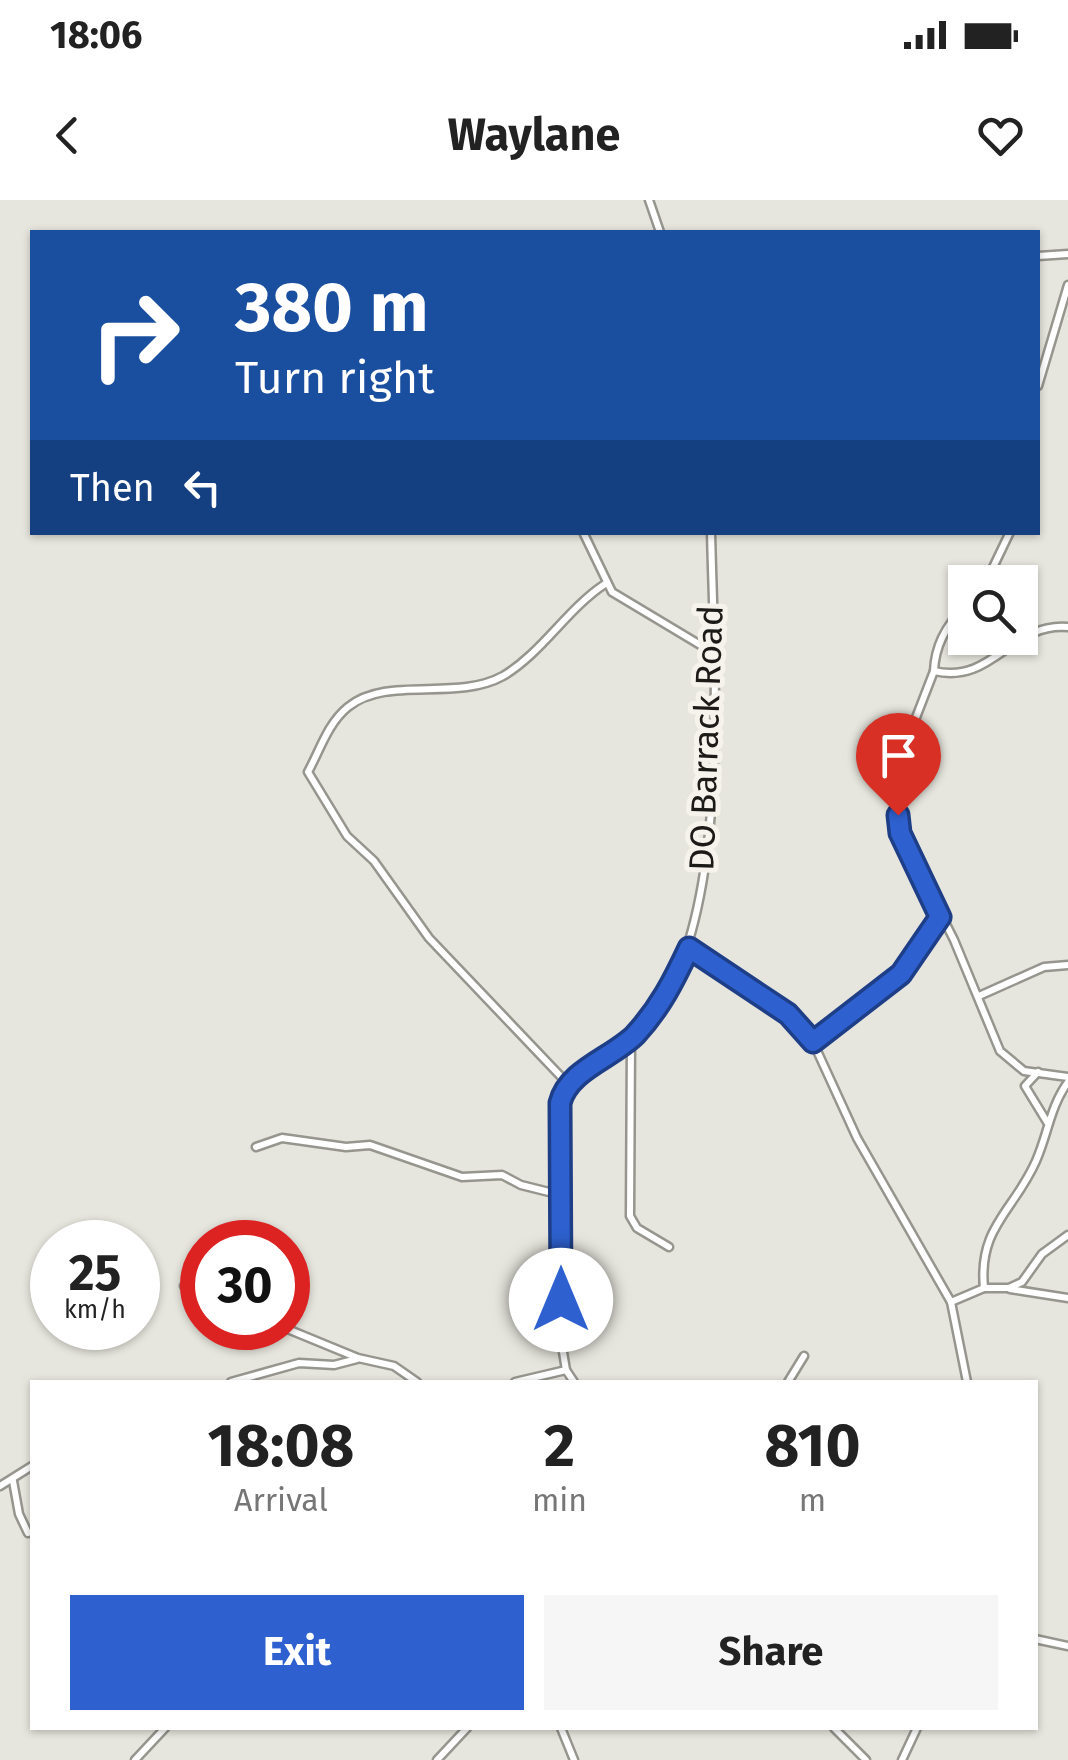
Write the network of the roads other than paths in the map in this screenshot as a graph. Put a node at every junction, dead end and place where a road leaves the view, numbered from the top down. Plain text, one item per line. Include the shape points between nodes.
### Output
1 (648, 200) edge
2 (659, 230) edge
3 (1068, 254) edge
4 (1040, 256) edge
5 (1068, 286) edge
6 (1040, 379) edge
7 (584, 535) edge
8 (711, 535) edge
9 (1009, 535) edge
10 (994, 565) edge
11 (605, 584) junction
12 (948, 626) edge
13 (1068, 627) edge
14 (712, 652) junction
15 (934, 671) junction
16 (940, 917) junction
17 (689, 948) junction
18 (1068, 964) edge
19 (979, 996) junction
20 (631, 1038) junction
21 (813, 1042) junction
22 (1038, 1072) junction
23 (1068, 1080) edge
24 (568, 1084) junction
25 (1048, 1124) junction
26 (256, 1147) dead end
27 (560, 1195) junction
28 (1068, 1235) edge
29 (669, 1247) dead end
30 (984, 1288) junction
31 (1009, 1288) junction
32 (1068, 1298) edge
33 (951, 1302) junction
34 (310, 1339) edge
35 (804, 1356) dead end
36 (358, 1358) junction
37 (566, 1370) junction
38 (237, 1380) edge
39 (415, 1380) edge
40 (523, 1380) edge
41 (573, 1380) edge
42 (789, 1380) edge
43 (966, 1380) edge
44 (30, 1468) edge
45 (13, 1481) junction
46 (0, 1486) edge
47 (28, 1533) dead end
48 (1038, 1640) edge
49 (1068, 1646) edge
50 (163, 1730) edge
51 (465, 1730) edge
52 (562, 1730) edge
53 (836, 1730) edge
54 (916, 1730) edge
55 (135, 1760) edge
56 (437, 1760) edge
57 (574, 1760) edge
58 (866, 1760) edge
59 (902, 1760) edge

1 - 2 street
3 - 4 street
5 - 6 street
7 - 11 street
8 - 14 street, DO Barrack Road
9 - 10 street
11 - 14 street
11 - 24 street via 521,663 479,688 410,690 348,706 308,772 347,836 374,861 429,938
12 - 15 street
13 - 15 street via 1012,642 970,674
14 - 17 street, DO Barrack Road via 709,822
15 - 16 street via 898,764 897,801 900,833
16 - 19 street
16 - 21 street via 901,974
17 - 20 street, DO Barrack Road via 668,995
17 - 21 street via 788,1014
18 - 19 street via 1044,967
19 - 22 street via 1010,1063
20 - 24 street, DO Barrack Road
20 - 29 street via 630,1216 637,1228
21 - 33 street via 857,1138
22 - 23 street
22 - 25 street via 1025,1086
23 - 25 street
24 - 27 street via 560,1103
25 - 30 street via 1035,1164 988,1238
26 - 27 street via 282,1138 370,1144 462,1177 502,1175
27 - 37 street
28 - 31 street
30 - 31 street
30 - 33 street
31 - 32 street
33 - 43 street
34 - 36 street
35 - 42 street
36 - 38 street via 299,1363
36 - 39 street via 394,1366
37 - 40 street
37 - 41 street
44 - 45 street
45 - 46 street
45 - 47 street
48 - 49 street
50 - 55 street
51 - 56 street
52 - 57 street
53 - 58 street
54 - 59 street

